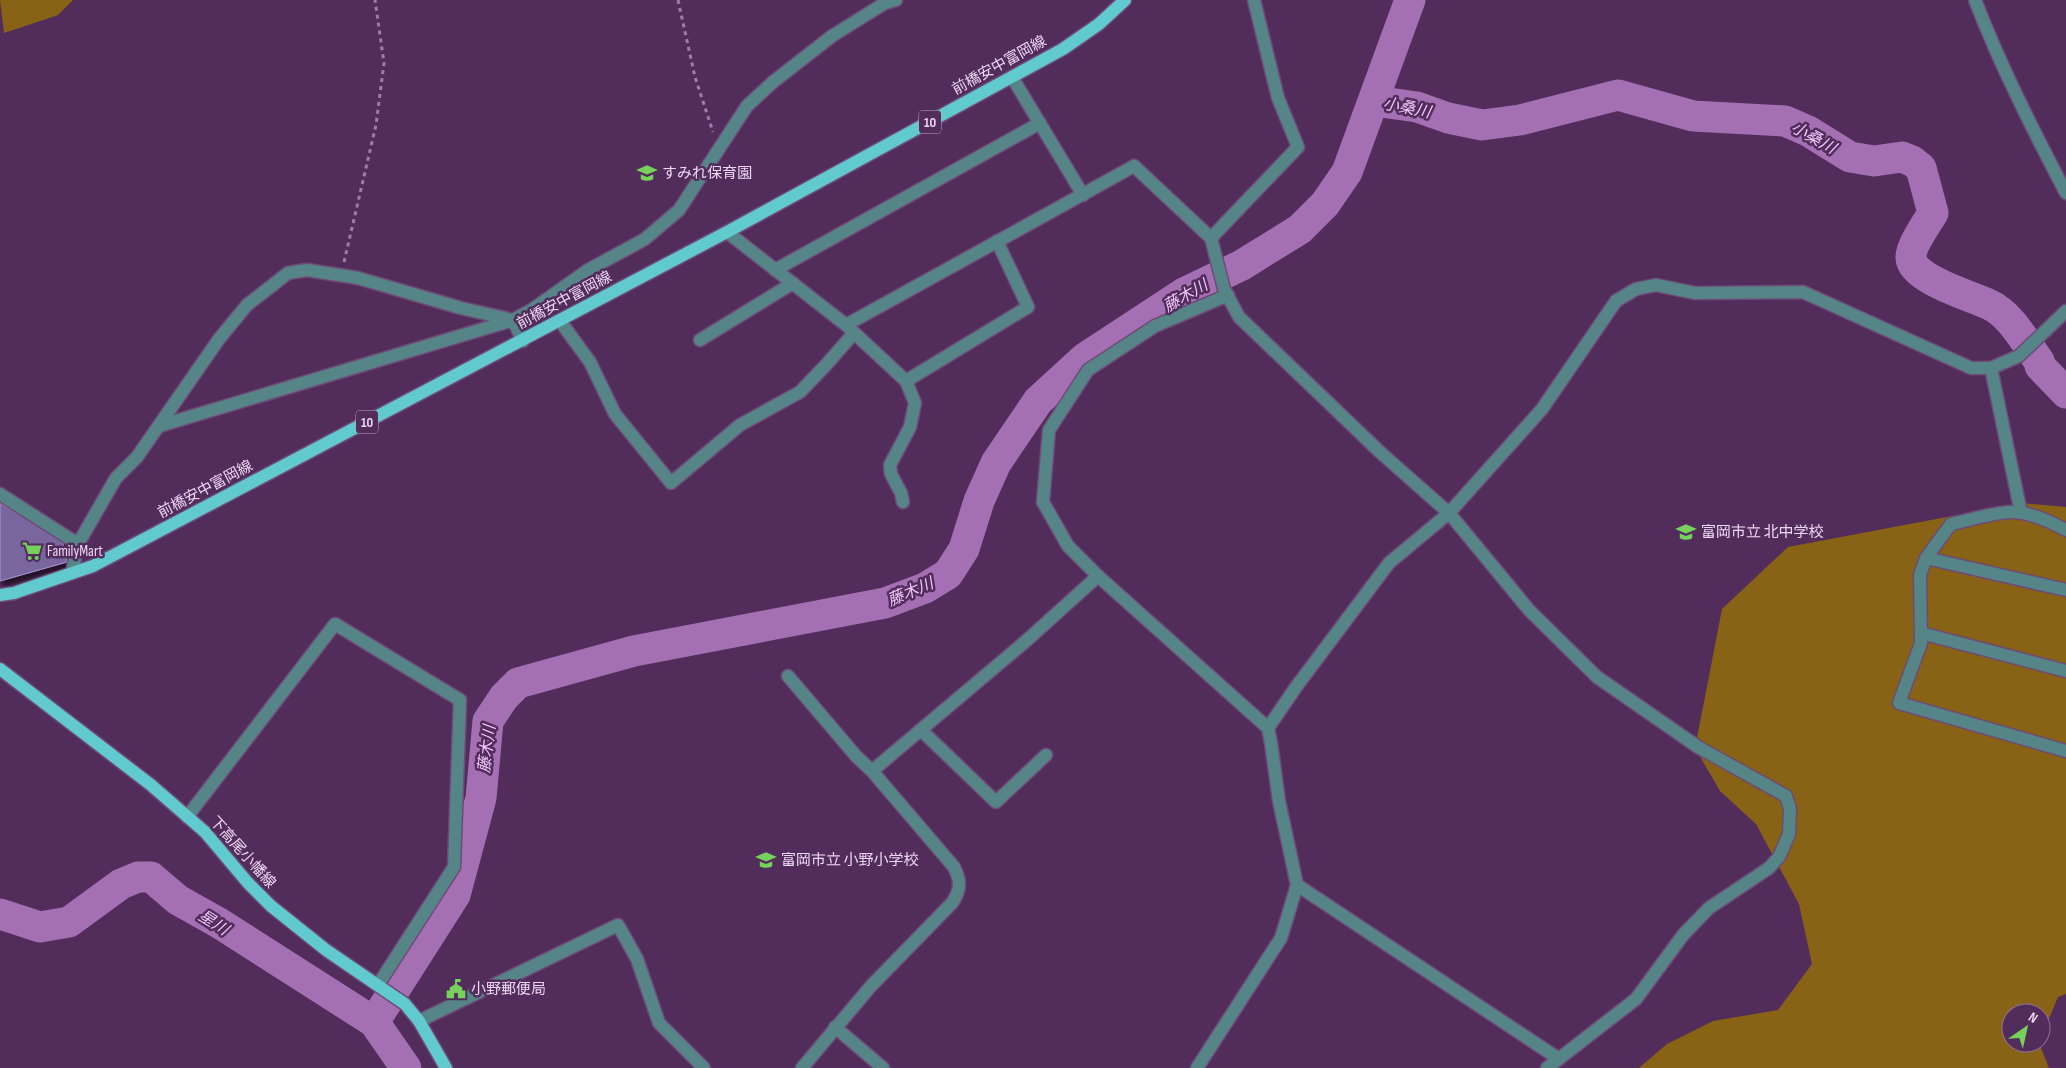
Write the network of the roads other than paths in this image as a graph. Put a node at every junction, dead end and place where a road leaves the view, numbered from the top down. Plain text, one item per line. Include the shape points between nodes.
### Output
1 (1125, 0) edge
2 (1254, 0) edge
3 (1974, 0) edge
4 (888, 1) edge
5 (1012, 77) junction
6 (1040, 123) junction
7 (2066, 194) edge
8 (1082, 195) junction
9 (727, 232) junction
10 (1211, 238) junction
11 (997, 241) junction
12 (775, 270) junction
13 (793, 283) junction
14 (1226, 292) junction
15 (2066, 311) edge
16 (513, 320) junction
17 (560, 321) junction
18 (850, 328) junction
19 (523, 340) junction
20 (700, 340) dead end
21 (1991, 368) junction
22 (906, 381) junction
23 (159, 426) junction
24 (0, 494) edge
25 (903, 502) dead end
26 (1449, 512) junction
27 (2021, 513) junction
28 (2066, 530) edge
29 (78, 544) junction
30 (1926, 558) junction
31 (72, 573) junction
32 (1098, 576) junction
33 (2066, 590) edge
34 (0, 595) edge
35 (1921, 633) junction
36 (0, 669) edge
37 (2066, 671) edge
38 (788, 676) dead end
39 (1268, 728) junction
40 (920, 730) junction
41 (2066, 751) edge
42 (1046, 755) dead end
43 (872, 771) junction
44 (187, 817) junction
45 (1297, 885) junction
46 (381, 987) junction
47 (419, 1020) junction
48 (835, 1028) junction
49 (1559, 1059) junction
50 (446, 1068) edge
51 (704, 1068) edge
52 (802, 1068) edge
53 (883, 1068) edge
54 (1198, 1068) edge
55 (1548, 1068) edge

1 - 5 main road, 前橋安中富岡線 / 10 via 1099,24 1063,49
2 - 10 street via 1278,98 1298,147
3 - 7 street via 2015,94
4 - 16 street via 832,36 747,106 679,210 646,239 588,270
5 - 6 street
5 - 9 main road, 前橋安中富岡線 / 10
6 - 8 street
6 - 12 street
8 - 10 street via 1134,166
8 - 11 street
9 - 12 street
9 - 17 main road, 前橋安中富岡線 / 10
10 - 14 street
11 - 18 street
11 - 22 street via 1028,307
12 - 13 street
13 - 18 street
13 - 20 street
14 - 26 street via 1239,317 1381,453
14 - 32 street via 1155,326 1088,370 1049,430 1043,502 1068,546
15 - 21 street via 2019,356
16 - 19 street
16 - 23 street
16 - 23 street via 358,278 307,270 288,274 248,305 219,339
17 - 18 street via 590,362 614,414 671,483 740,426 800,392 825,366
17 - 19 main road, 前橋安中富岡線 / 10
18 - 22 street
19 - 31 main road, 前橋安中富岡線 / 10 via 93,566
21 - 26 street via 1970,368 1803,292 1694,293 1665,286 1646,286 1616,301 1542,409
21 - 27 street
22 - 25 street via 915,403 910,427 890,466
23 - 29 street via 137,457 116,478
24 - 29 street
26 - 39 street via 1389,563
26 - 49 street via 1530,610 1597,677 1698,747 1779,791 1786,796 1790,809 1789,834 1770,868 1710,908 1683,935 1636,999
27 - 28 street
27 - 30 street via 2010,512 1951,524
29 - 31 street
30 - 33 street
30 - 35 street via 1920,575
31 - 34 main road, 前橋安中富岡線 / 10
32 - 39 street
32 - 40 street
35 - 37 street
35 - 41 street via 1921,644 1899,703
36 - 44 main road, 下高尾小幡線 via 151,785
38 - 43 street
39 - 45 street
40 - 42 street via 996,802
40 - 43 street
43 - 48 street via 954,867 960,882 959,889 952,903
44 - 46 main road, 下高尾小幡線 via 205,832 271,906 326,950
44 - 46 street via 335,624 460,700 454,867
45 - 49 street
45 - 54 street via 1281,938
46 - 47 main road, 下高尾小幡線
47 - 50 main road, 下高尾小幡線
47 - 51 street via 618,925 637,959 659,1023
48 - 52 street
48 - 53 street
49 - 55 street

